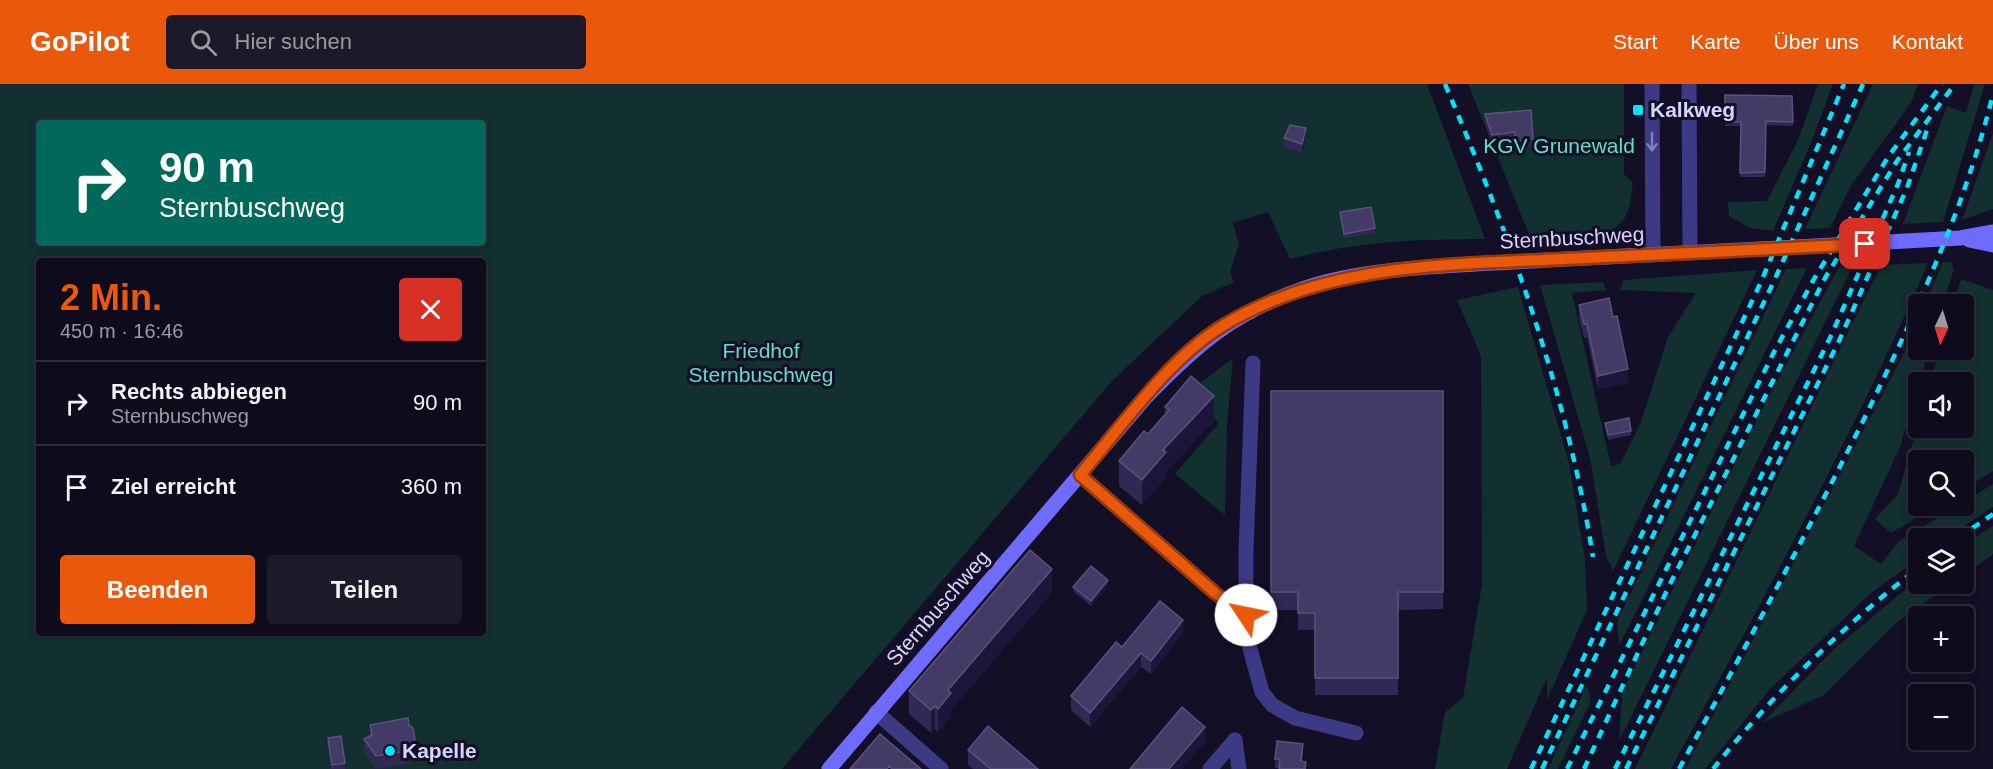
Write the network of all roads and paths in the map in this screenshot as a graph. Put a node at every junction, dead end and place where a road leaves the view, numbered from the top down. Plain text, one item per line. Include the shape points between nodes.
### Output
1 (1652, 84) edge
2 (1689, 84) edge
3 (1993, 232) edge
4 (1960, 238) junction
5 (1993, 244) edge
6 (1690, 253) junction
7 (1653, 255) junction
8 (1253, 363) dead end
9 (1080, 475) junction
10 (1246, 615) junction
11 (876, 712) junction
12 (1356, 733) dead end
13 (829, 769) edge
14 (941, 769) edge
15 (1210, 769) edge
16 (1239, 769) edge

1 -> 7 street
2 - 6 street
3 - 4 main road, Sternbuschweg
4 - 5 main road, Sternbuschweg
4 - 6 main road, Sternbuschweg
6 - 7 main road, Sternbuschweg
7 - 9 main road, Sternbuschweg via 1392,272 1334,279 1276,299 1222,326 1184,357
8 - 10 street
9 - 10 street via 1215,593
9 - 11 main road, Sternbuschweg
10 - 12 street via 1246,634 1262,692 1272,705 1295,718
11 - 13 main road, Sternbuschweg
11 - 14 street
15 - 16 street via 1235,740

